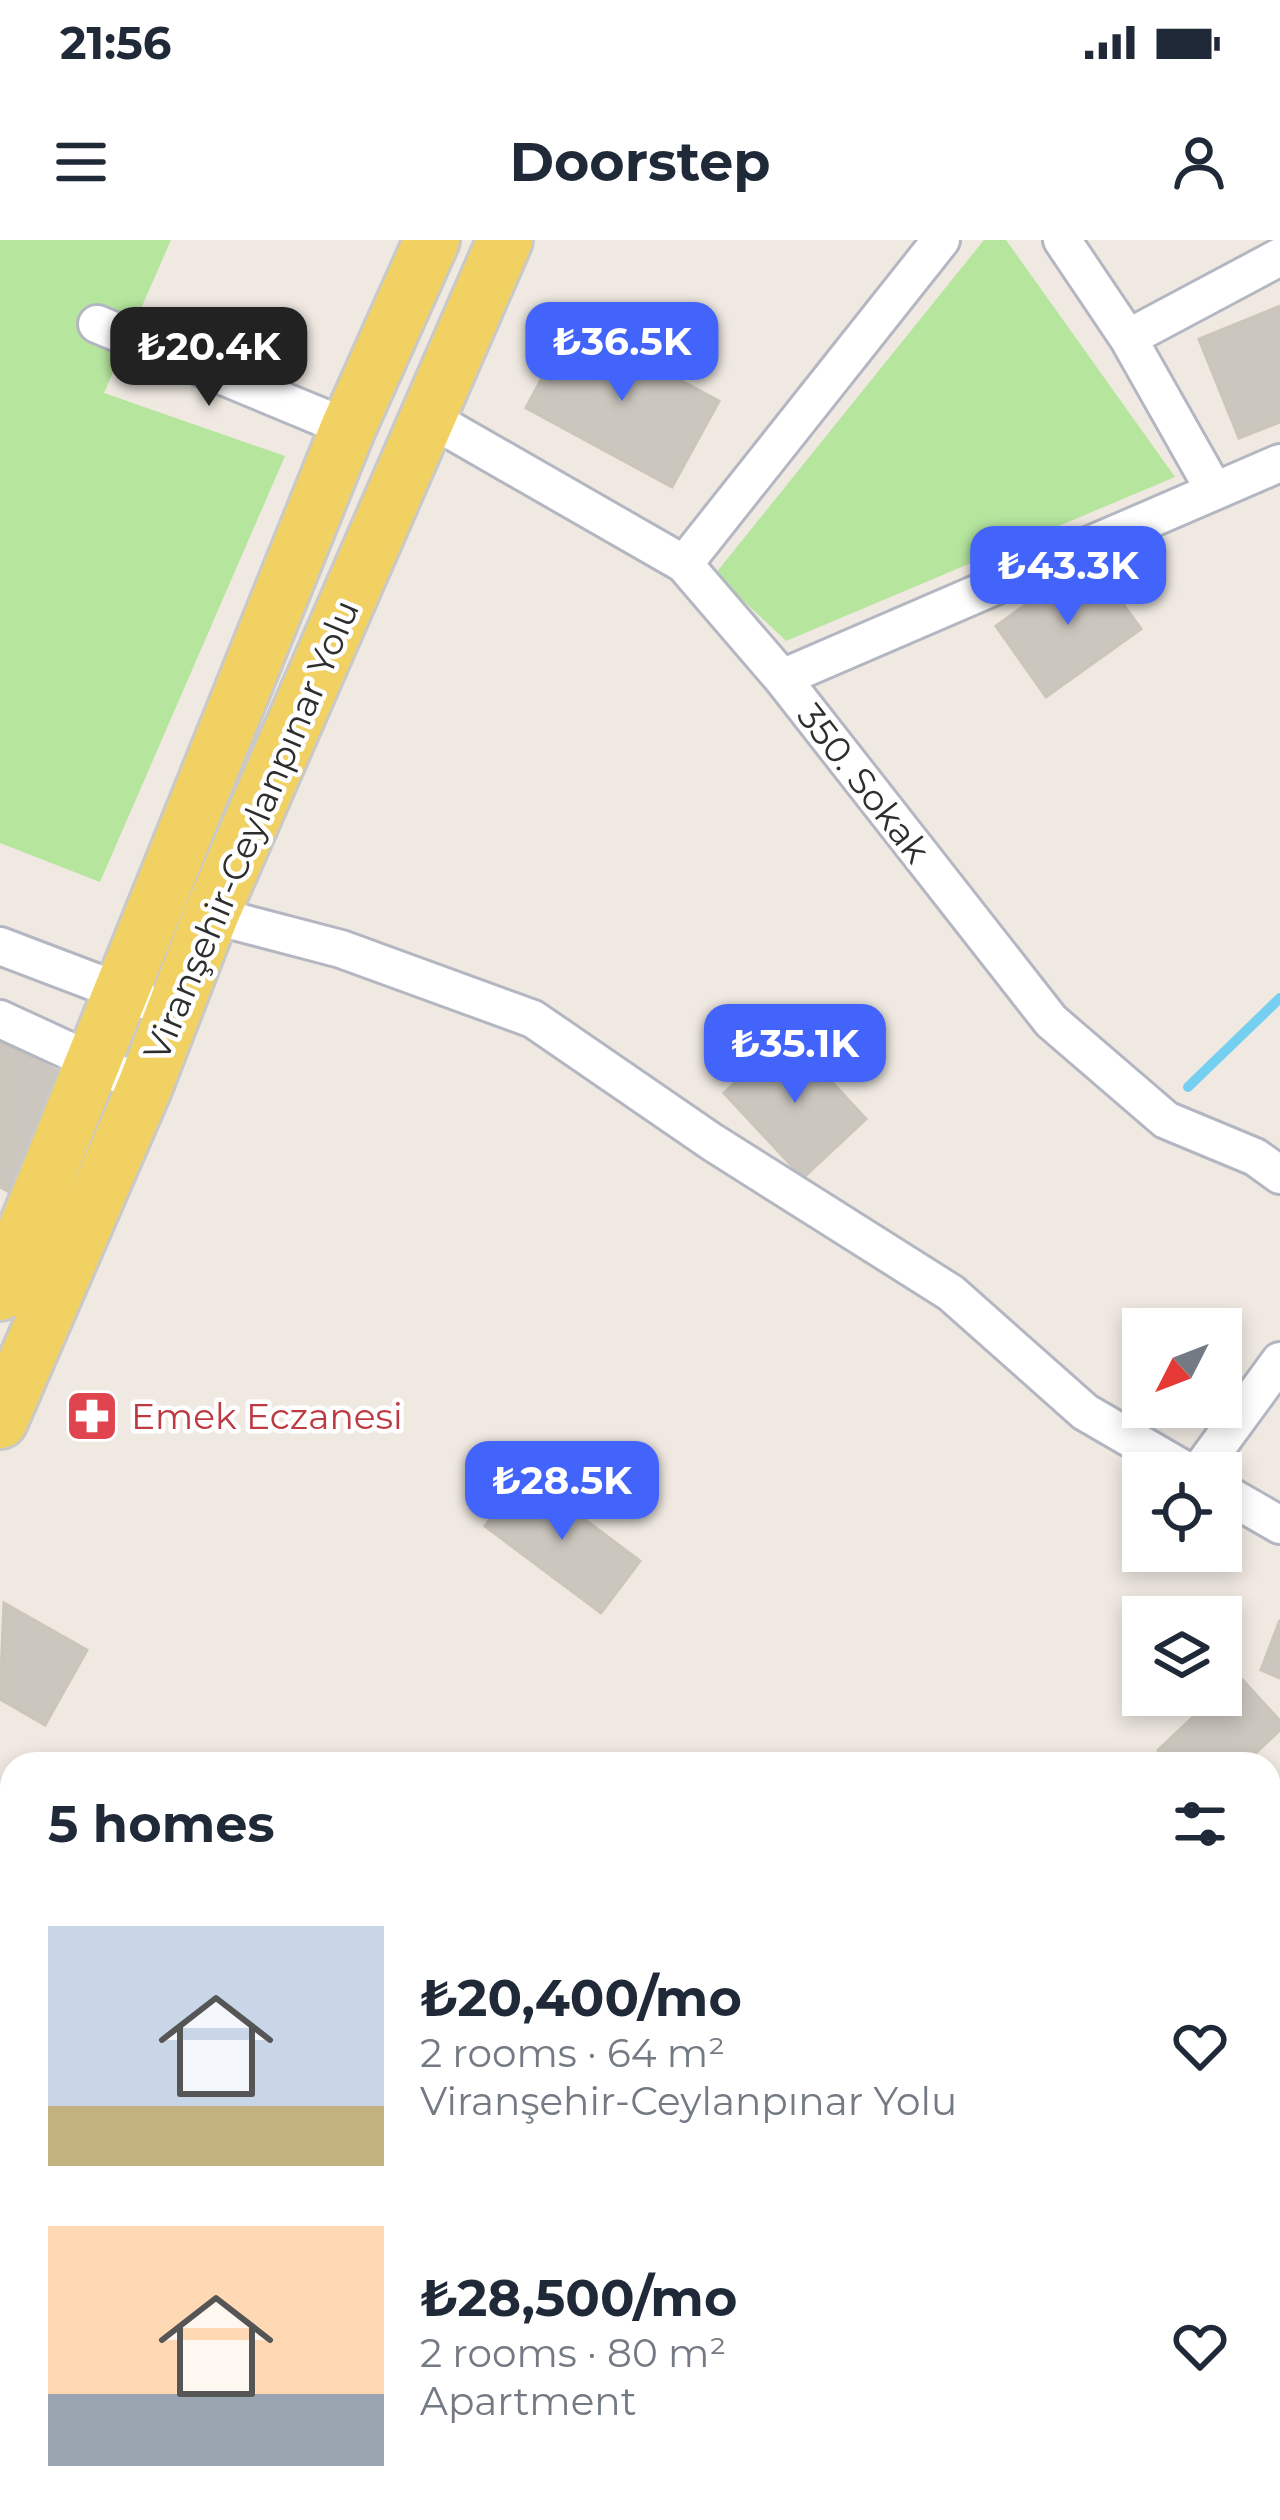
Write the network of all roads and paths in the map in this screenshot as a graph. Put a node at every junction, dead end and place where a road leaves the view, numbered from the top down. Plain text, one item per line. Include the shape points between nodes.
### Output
1 (432, 240) edge
2 (506, 240) edge
3 (941, 240) edge
4 (1062, 240) edge
5 (1280, 257) edge
6 (97, 324) dead end
7 (1128, 338) junction
8 (426, 416) junction
9 (348, 428) junction
10 (1280, 463) edge
11 (1214, 490) junction
12 (684, 564) junction
13 (782, 678) junction
14 (211, 915) junction
15 (0, 946) edge
16 (121, 994) junction
17 (175, 1010) junction
18 (0, 1019) edge
19 (95, 1062) junction
20 (146, 1086) junction
21 (1280, 1174) edge
22 (0, 1293) edge
23 (1280, 1361) edge
24 (0, 1421) edge
25 (1156, 1452) edge
26 (1210, 1452) edge
27 (1242, 1503) edge
28 (1280, 1525) edge

1 - 9 main road, Viranşehir-Ceylanpınar Yolu
2 - 8 main road, Viranşehir-Ceylanpınar Yolu
3 - 12 street
4 - 7 street
5 - 7 street
6 - 9 street
7 - 11 street
8 - 12 street, 350. Sokak
8 - 14 main road, Viranşehir-Ceylanpınar Yolu
9 - 16 main road, Viranşehir-Ceylanpınar Yolu
10 - 11 street
11 - 13 street
12 - 13 street, 350. Sokak
13 - 21 street, 350. Sokak via 1051,1022 1166,1120
14 - 17 main road, Viranşehir-Ceylanpınar Yolu
14 - 25 street via 341,949 533,1019 951,1293 1085,1412
15 - 16 street
16 - 17 street
16 - 19 main road, Viranşehir-Ceylanpınar Yolu
17 - 20 main road, Viranşehir-Ceylanpınar Yolu
18 - 19 street
19 - 20 street
19 - 22 main road, Viranşehir-Ceylanpınar Yolu
20 - 24 main road, Viranşehir-Ceylanpınar Yolu
23 - 26 street
27 - 28 street

